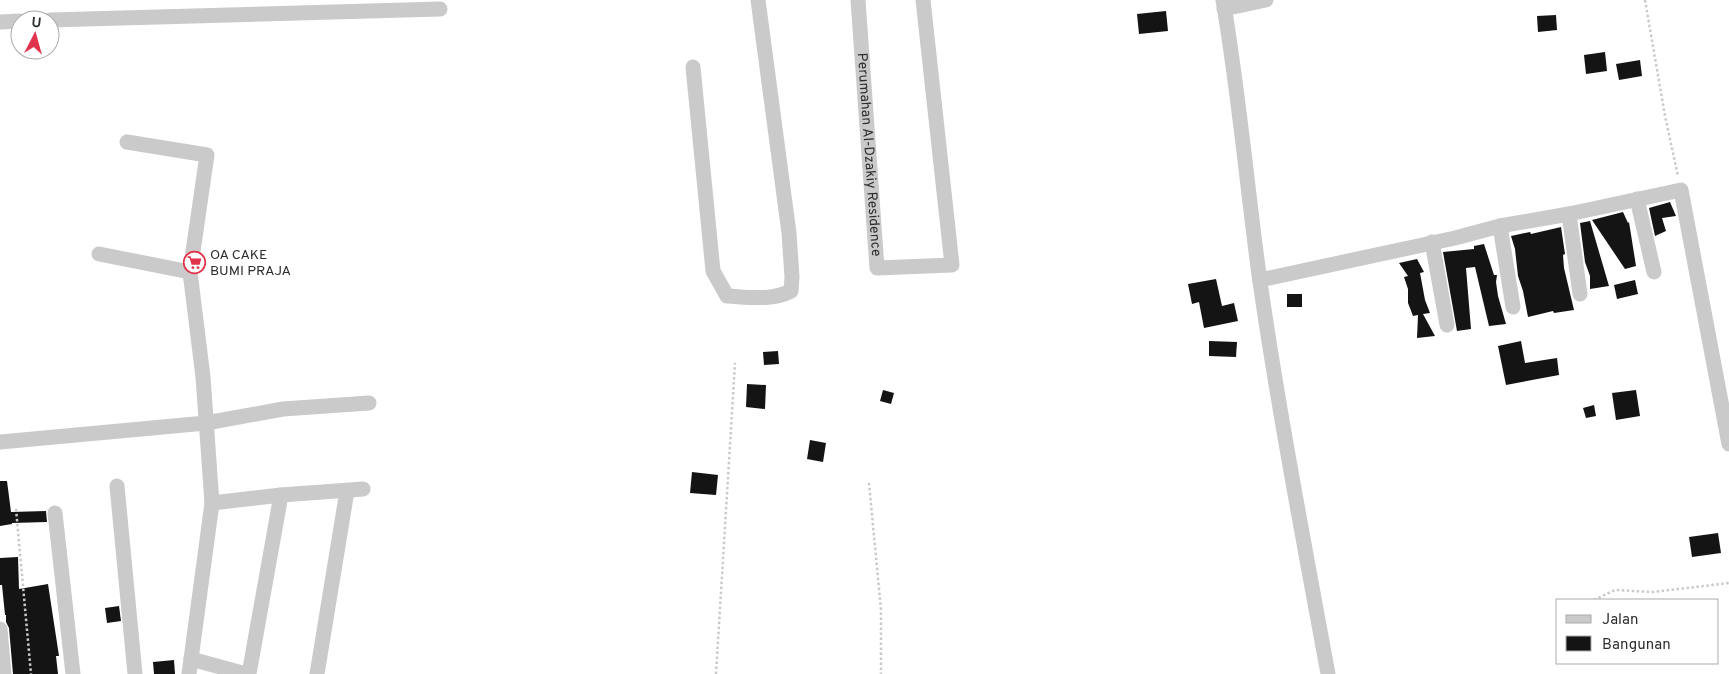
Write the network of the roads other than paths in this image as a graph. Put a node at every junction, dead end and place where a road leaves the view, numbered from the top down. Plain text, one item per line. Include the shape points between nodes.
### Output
1 (758, 0) edge
2 (858, 0) edge
3 (923, 0) edge
4 (1266, 0) edge
5 (1223, 4) edge
6 (440, 9) dead end
7 (60, 20) edge
8 (693, 68) dead end
9 (127, 142) dead end
10 (1637, 199) junction
11 (1569, 214) junction
12 (1500, 226) junction
13 (1432, 242) junction
14 (100, 254) dead end
15 (190, 272) junction
16 (1654, 272) dead end
17 (1260, 280) junction
18 (1580, 294) dead end
19 (1513, 307) dead end
20 (1447, 325) dead end
21 (369, 403) dead end
22 (1727, 421) edge
23 (206, 423) junction
24 (0, 442) edge
25 (1729, 444) edge
26 (117, 486) dead end
27 (363, 489) dead end
28 (347, 491) junction
29 (281, 495) junction
30 (212, 503) junction
31 (55, 512) dead end
32 (0, 629) edge
33 (190, 666) edge
34 (4, 674) edge
35 (73, 674) edge
36 (135, 674) edge
37 (248, 674) edge
38 (317, 674) edge
39 (1328, 674) edge

1 - 8 street via 789,233 791,291 782,295 727,296 713,271
2 - 3 street, Perumahan Al-Dzakiy Residence via 877,268 952,265
4 - 5 street
5 - 17 street via 1235,73
6 - 7 street
9 - 15 street via 207,154
10 - 11 street
10 - 16 street
10 - 22 street via 1681,190
11 - 12 street
11 - 18 street
12 - 13 street
12 - 19 street
13 - 17 street
13 - 20 street
14 - 15 street
15 - 23 street
17 - 39 street
21 - 23 street via 283,409
22 - 25 street
23 - 24 street
23 - 30 street
26 - 36 street
27 - 28 street
28 - 29 street
28 - 38 street
29 - 30 street
29 - 37 street
30 - 33 street
31 - 35 street
32 - 34 street
33 - 37 street

